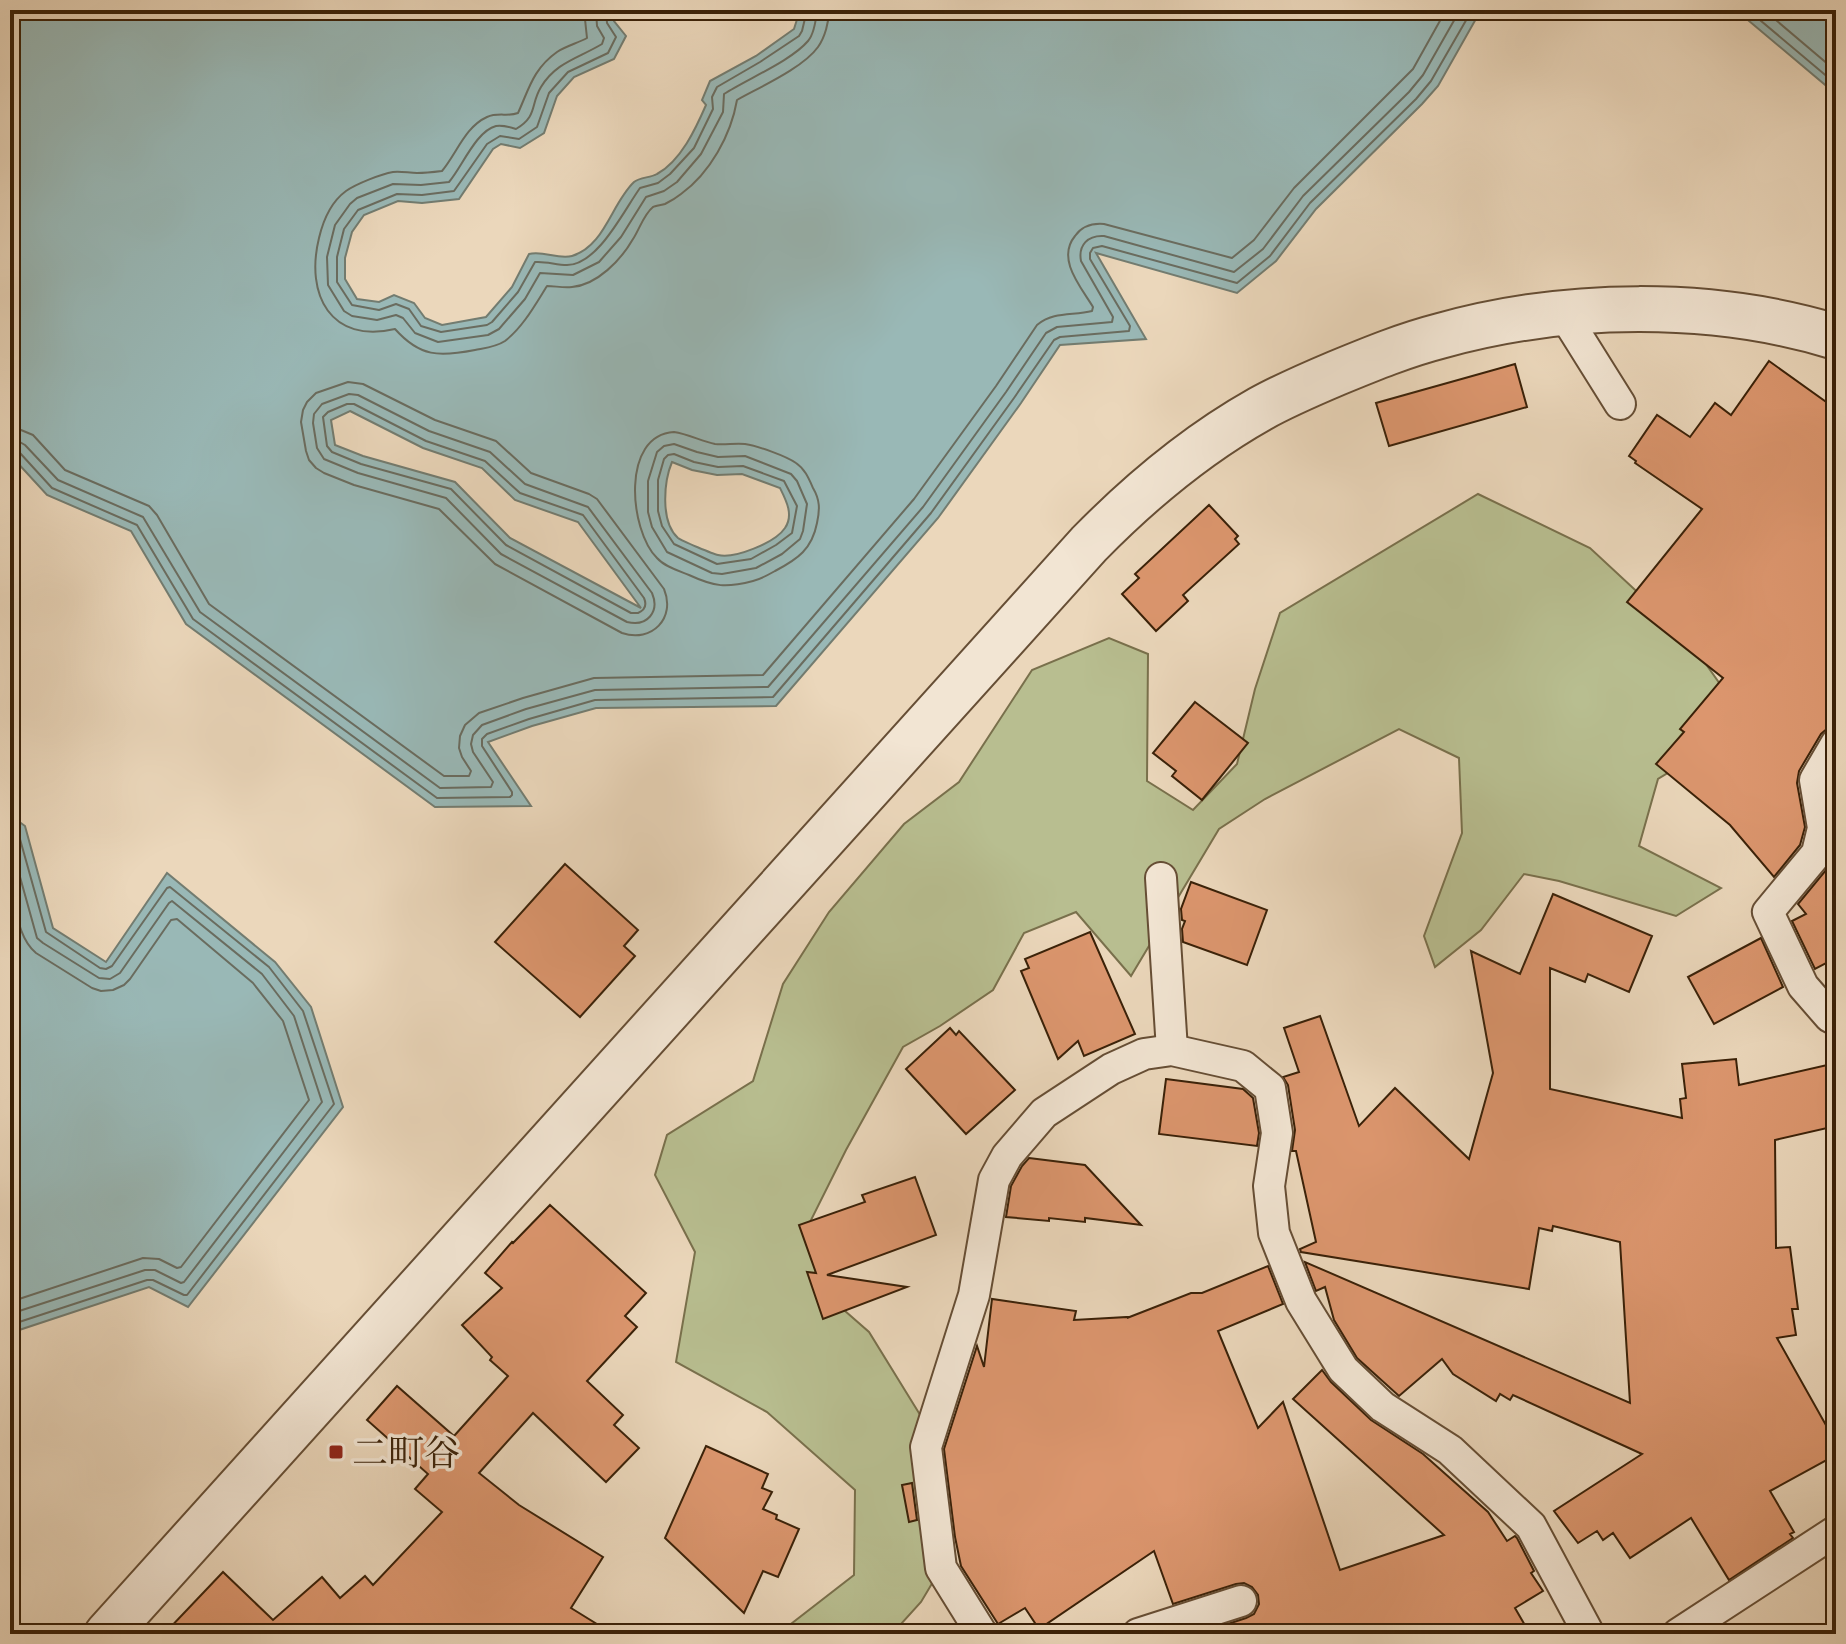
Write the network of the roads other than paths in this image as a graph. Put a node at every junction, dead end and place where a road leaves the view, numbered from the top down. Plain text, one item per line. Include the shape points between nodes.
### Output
1 (1563, 313) junction
2 (1836, 337) edge
3 (1620, 404) dead end
4 (1836, 744) edge
5 (1161, 878) dead end
6 (1836, 1019) edge
7 (1172, 1050) junction
8 (1836, 1531) edge
9 (1241, 1601) dead end
10 (107, 1634) edge
11 (982, 1634) edge
12 (1138, 1634) edge
13 (1589, 1634) edge
14 (1678, 1634) edge

1 - 2 street via 1682,309 1765,320
1 - 3 lane
1 - 10 street via 1441,335 1302,388 1223,432 1123,509
4 - 6 lane via 1815,780 1823,828 1817,853 1768,912 1803,986
5 - 7 lane
7 - 11 lane via 1144,1054 1111,1069 1044,1113 994,1180 974,1295 926,1447 941,1568
7 - 13 lane via 1243,1066 1270,1088 1277,1133 1269,1186 1274,1233 1301,1301 1343,1369 1383,1407 1450,1450 1531,1526
8 - 14 lane
9 - 12 lane

